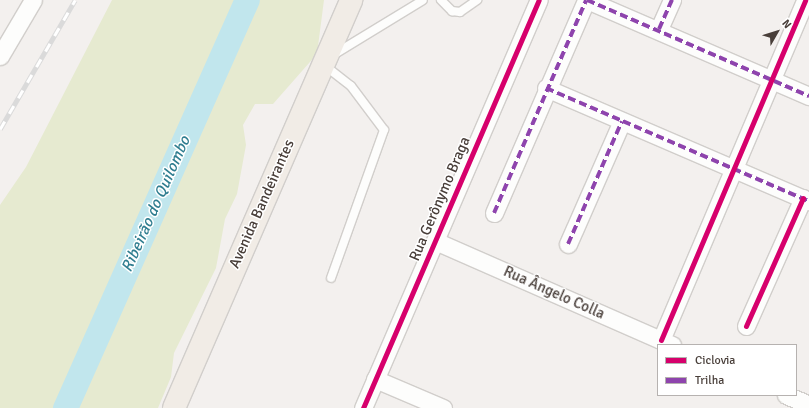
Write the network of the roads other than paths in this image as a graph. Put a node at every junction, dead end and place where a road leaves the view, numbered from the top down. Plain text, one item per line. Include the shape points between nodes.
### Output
1 (33, 0) edge
2 (351, 0) edge
3 (423, 0) edge
4 (441, 0) edge
5 (477, 0) edge
6 (539, 0) edge
7 (587, 0) edge
8 (672, 0) edge
9 (805, 0) edge
10 (659, 29) junction
11 (0, 56) edge
12 (324, 62) junction
13 (770, 80) junction
14 (546, 88) junction
15 (809, 96) edge
16 (622, 121) junction
17 (733, 169) junction
18 (806, 200) edge
19 (494, 213) dead end
20 (435, 240) junction
21 (568, 244) dead end
22 (331, 278) dead end
23 (746, 326) dead end
24 (666, 342) edge
25 (375, 379) junction
26 (788, 396) edge
27 (809, 405) edge
28 (174, 408) edge
29 (363, 408) edge
30 (443, 408) edge

1 - 11 street
2 - 12 main road, Avenida Bandeirantes
3 - 12 lane
4 - 5 lane via 452,11 460,12
6 - 20 street, Rua Gerônymo Braga
7 - 10 street
7 - 14 street
8 - 10 street
9 - 13 street
10 - 13 street
12 - 22 lane via 351,86 384,130
12 - 28 main road, Avenida Bandeirantes
13 - 15 street
13 - 17 street
14 - 16 street
14 - 19 street
16 - 17 street
16 - 21 street
17 - 18 street
17 - 24 street
18 - 23 street
20 - 24 street, Rua Ângelo Colla
20 - 25 street, Rua Gerônymo Braga
25 - 29 street, Rua Gerônymo Braga
25 - 30 street
26 - 27 street

